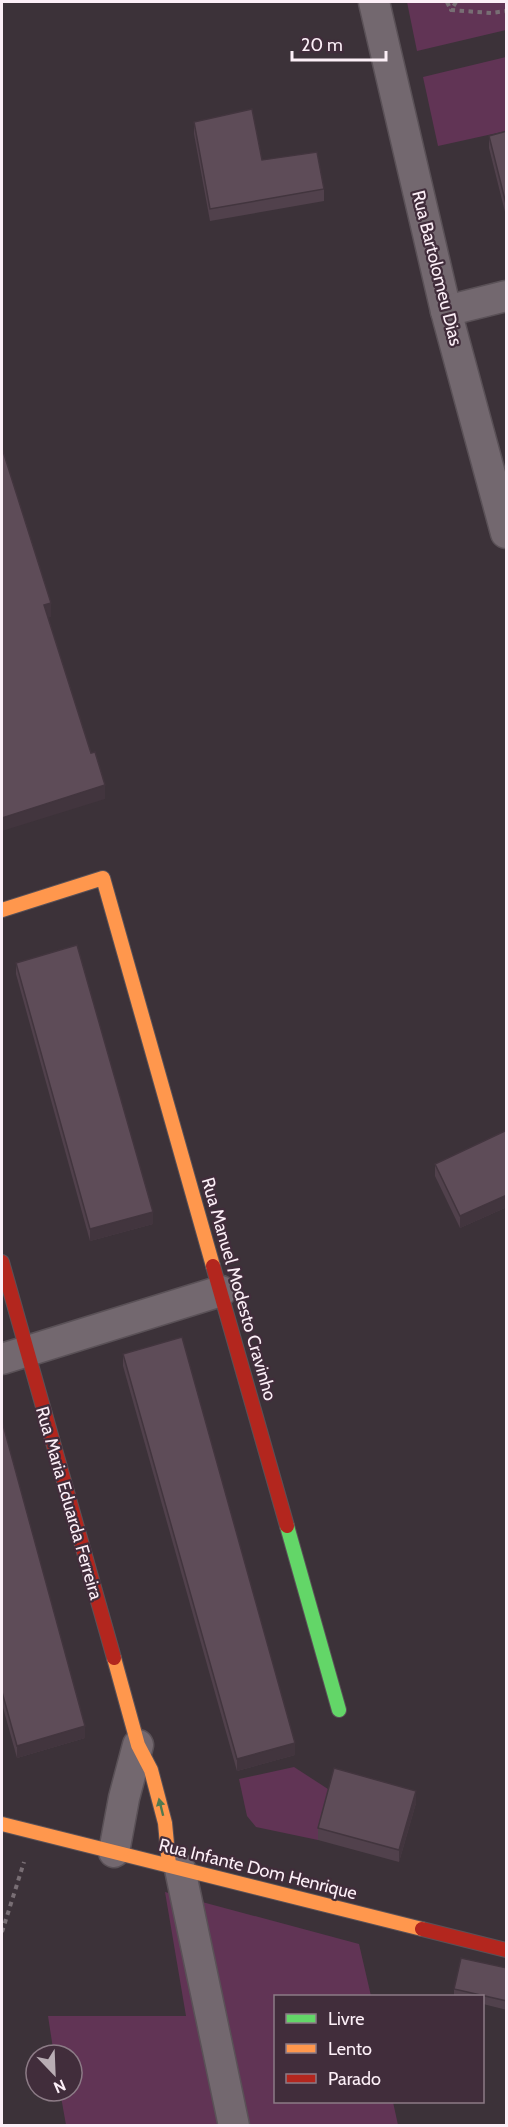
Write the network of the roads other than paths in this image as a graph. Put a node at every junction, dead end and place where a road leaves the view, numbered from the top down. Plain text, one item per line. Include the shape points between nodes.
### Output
1 (374, 2) edge
2 (507, 296) edge
3 (446, 311) junction
4 (507, 532) edge
5 (2, 910) edge
6 (2, 1262) edge
7 (221, 1291) junction
8 (14, 1355) edge
9 (339, 1710) dead end
10 (138, 1745) junction
11 (2, 1824) edge
12 (114, 1852) junction
13 (174, 1867) junction
14 (507, 1950) edge
15 (234, 2126) edge

1 - 3 street, Rua Bartolomeu Dias
2 - 3 street
3 - 4 street, Rua Bartolomeu Dias
5 - 7 street, Rua Manuel Modesto Cravinho via 103,878
6 - 8 street, Rua Maria Eduarda Ferreira
7 - 8 street
7 - 9 street, Rua Manuel Modesto Cravinho
8 - 10 street, Rua Maria Eduarda Ferreira
10 - 12 street
13 -> 10 street, Rua Maria Eduarda Ferreira via 151,1770
11 - 12 street, Rua Infante Dom Henrique
12 - 13 street, Rua Infante Dom Henrique
13 - 14 street, Rua Infante Dom Henrique
13 - 15 street

